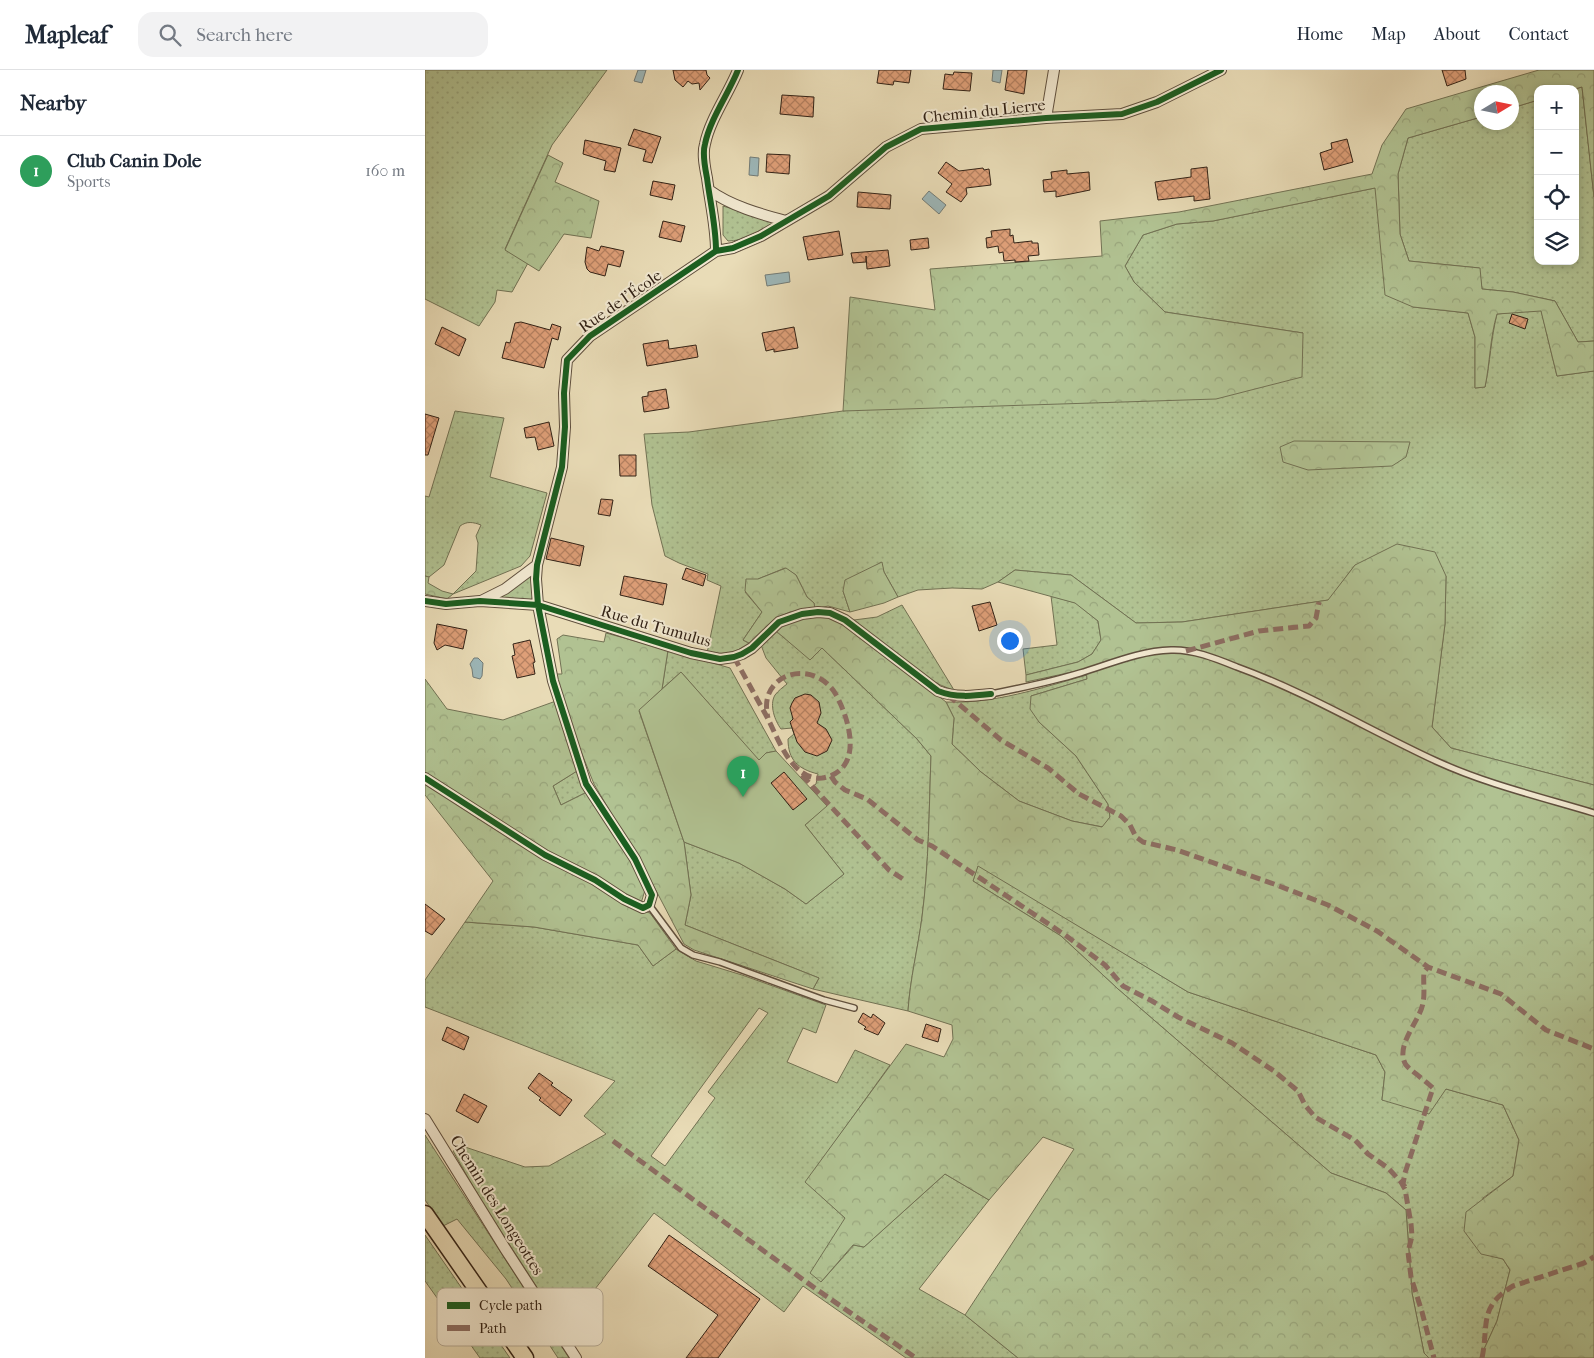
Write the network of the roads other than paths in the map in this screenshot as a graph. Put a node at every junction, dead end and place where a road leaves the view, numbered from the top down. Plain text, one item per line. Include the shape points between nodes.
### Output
1 (739, 70) edge
2 (1053, 70) edge
3 (1221, 70) edge
4 (1046, 118) junction
5 (709, 190) junction
6 (787, 221) junction
7 (716, 251) junction
8 (537, 565) junction
9 (425, 601) edge
10 (480, 601) junction
11 (538, 605) junction
12 (991, 694) joint
13 (425, 778) edge
14 (1594, 813) edge
15 (649, 905) junction
16 (854, 1008) dead end
17 (425, 1119) edge
18 (425, 1214) edge
19 (476, 1288) edge
20 (531, 1288) edge
21 (517, 1346) edge
22 (568, 1346) edge
23 (525, 1358) edge
24 (576, 1358) edge

1 - 5 street via 704,144
2 - 4 street
3 - 4 street, Chemin du Lierre via 1157,102 1122,114
4 - 6 street, Chemin du Lierre via 921,129 887,147 829,196
5 - 6 street via 720,199
5 - 7 street
6 - 7 street, Chemin du Lierre via 733,248
7 - 8 street, Rue de l'École via 590,336 567,360 562,467
8 - 10 street via 505,589
8 - 11 street, Rue de l'École
9 - 10 street, Rue du Tumulus via 446,604
10 - 11 street, Rue du Tumulus
11 - 12 street, Rue du Tumulus via 720,659 734,657 752,648 779,622 818,612 830,613 845,620 938,691 958,696
11 - 15 street, Rue de l'École via 553,681 586,784 635,859 652,894
12 - 14 lane via 1046,683 1150,651 1186,651 1275,680 1428,757 1489,782
13 - 15 street via 545,855 595,880 624,900 643,908
15 - 16 lane via 681,948 693,955
17 - 20 street, Chemin des Longeottes
18 - 19 main road
21 - 23 main road
22 - 24 street, Chemin des Longeottes

